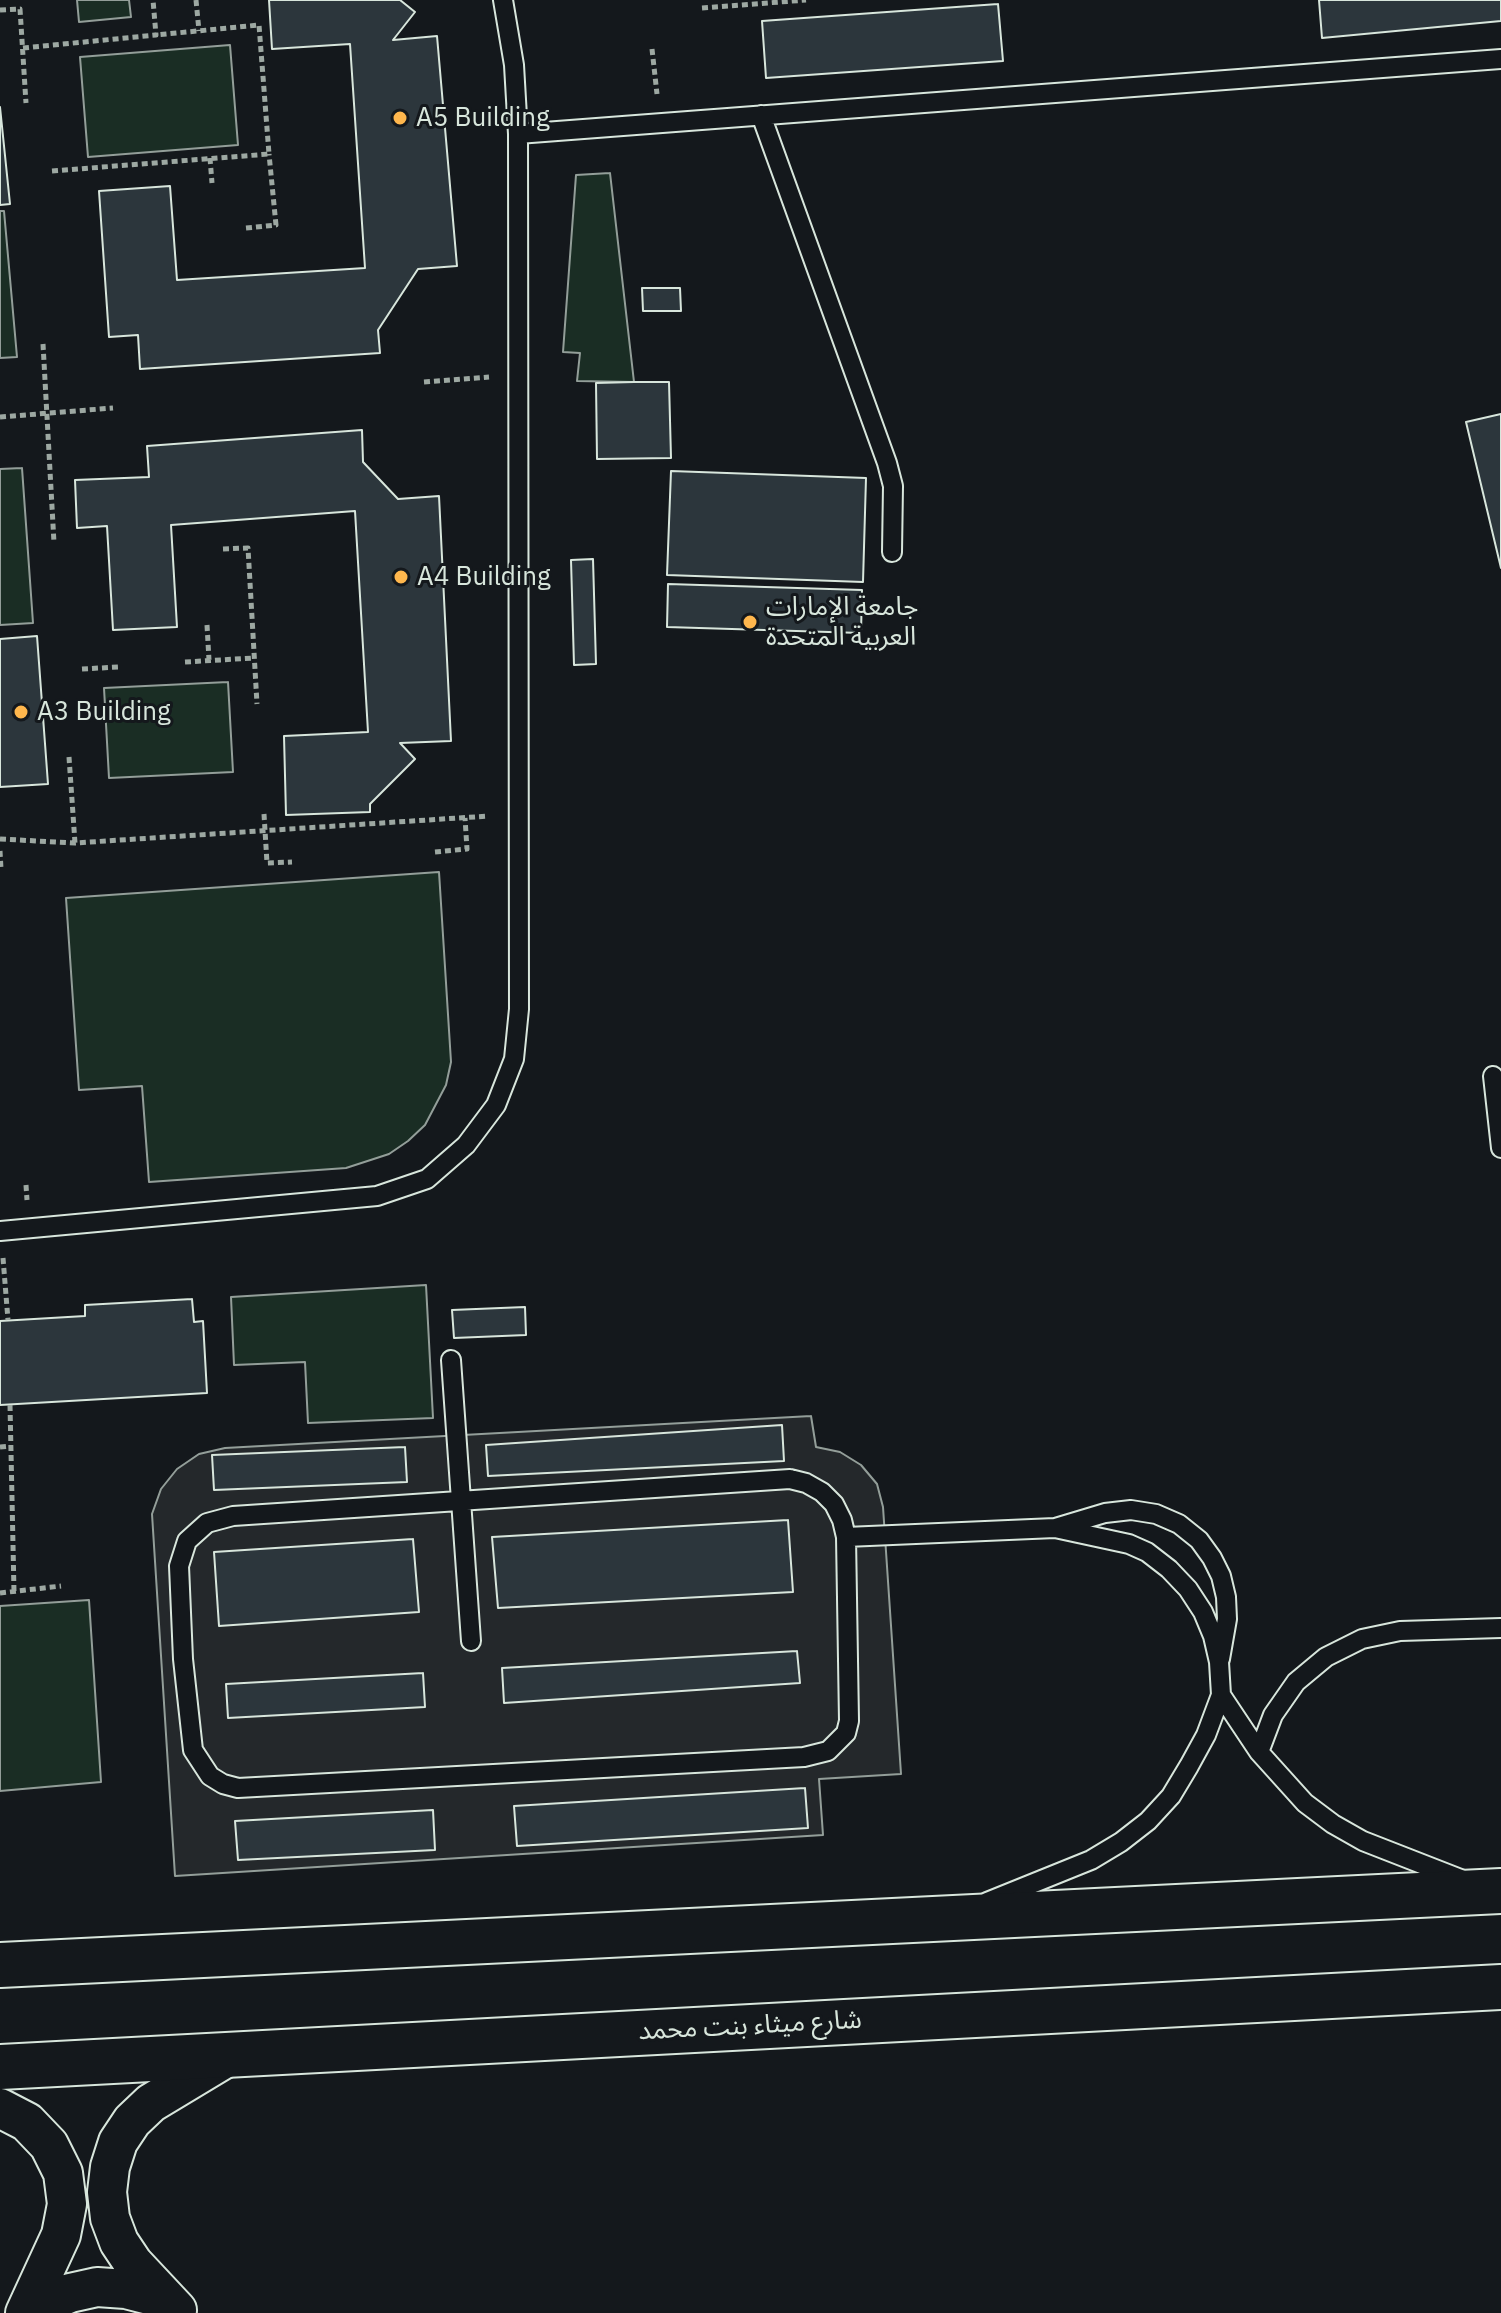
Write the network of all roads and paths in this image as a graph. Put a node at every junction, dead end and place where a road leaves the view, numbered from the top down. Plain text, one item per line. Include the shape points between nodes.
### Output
1 (153, 0) edge
2 (196, 0) edge
3 (503, 0) edge
4 (806, 0) edge
5 (783, 1) edge
6 (702, 8) dead end
7 (0, 10) edge
8 (199, 31) junction
9 (156, 35) junction
10 (23, 48) junction
11 (652, 49) dead end
12 (1501, 59) edge
13 (26, 103) dead end
14 (761, 115) junction
15 (660, 123) junction
16 (518, 134) junction
17 (269, 154) junction
18 (210, 158) junction
19 (52, 171) dead end
20 (212, 183) dead end
21 (246, 228) dead end
22 (43, 344) dead end
23 (518, 375) junction
24 (424, 382) dead end
25 (113, 408) dead end
26 (47, 412) junction
27 (0, 417) edge
28 (54, 543) dead end
29 (223, 549) dead end
30 (892, 552) dead end
31 (207, 625) dead end
32 (254, 658) junction
33 (209, 660) junction
34 (185, 662) dead end
35 (118, 667) dead end
36 (82, 669) dead end
37 (257, 704) dead end
38 (69, 757) dead end
39 (264, 814) dead end
40 (518, 814) junction
41 (465, 818) junction
42 (265, 831) junction
43 (0, 839) edge
44 (75, 843) junction
45 (0, 851) edge
46 (435, 852) dead end
47 (292, 862) dead end
48 (1, 869) edge
49 (1493, 1076) dead end
50 (1501, 1148) edge
51 (0, 1231) edge
52 (451, 1360) dead end
53 (10, 1405) dead end
54 (10, 1446) junction
55 (0, 1447) edge
56 (460, 1500) junction
57 (1055, 1528) junction
58 (846, 1537) junction
59 (61, 1586) dead end
60 (14, 1592) junction
61 (0, 1593) edge
62 (1501, 1628) edge
63 (471, 1641) dead end
64 (1219, 1662) junction
65 (1221, 1695) junction
66 (1259, 1752) junction
67 (1496, 1891) edge
68 (948, 1918) junction
69 (0, 1965) edge
70 (1501, 1987) edge
71 (234, 2053) junction
72 (0, 2067) edge
73 (0, 2108) edge
74 (178, 2312) edge
75 (25, 2313) edge
76 (31, 2313) edge

1 - 9 path
2 - 8 path
3 - 16 lane
4 - 5 path
5 - 6 path
7 - 10 path via 20,9
8 - 9 path
8 - 17 path via 259,25
9 - 10 path
10 - 13 path
11 - 15 path
12 - 14 lane
14 - 15 lane
14 - 30 lane via 883,449 893,486
15 - 16 lane
16 - 23 lane
17 - 18 path
17 - 21 path via 276,225
18 - 19 path
18 - 20 path
22 - 26 path
23 - 24 path
23 - 40 lane
25 - 26 path
26 - 27 path
26 - 28 path
29 - 32 path via 248,548
31 - 33 path
32 - 33 path
32 - 37 path
33 - 34 path
35 - 36 path
38 - 44 path
39 - 42 path
40 - 41 path
40 - 51 lane via 519,1009 514,1059 496,1105 466,1145 427,1179 377,1196
41 - 42 path
41 - 46 path via 467,849
42 - 44 path
42 - 47 path via 267,863
43 - 44 path
45 - 48 path
49 - 50 lane
52 - 56 lane
53 - 54 path
54 - 55 path
54 - 60 path
56 - 58 lane via 790,1479 822,1492 834,1504
56 - 58 lane via 233,1516 196,1531 182,1553 180,1595 193,1750 210,1776 223,1784 253,1788 817,1756 839,1743 849,1721
56 - 63 lane
57 - 58 lane
57 - 64 lane via 1129,1544 1159,1560 1203,1612
57 - 64 lane via 1131,1510 1179,1524 1199,1540 1212,1558 1226,1597
59 - 60 path
60 - 61 path
62 - 66 lane via 1400,1631 1362,1639 1326,1657 1296,1682 1273,1715
64 - 65 lane
65 - 66 lane
65 - 68 lane via 1189,1766 1148,1821 1091,1860
66 - 67 lane via 1305,1803 1333,1824 1363,1841
67 - 68 main road
68 - 69 main road
70 - 71 main road, شارع ميثاء بنت محمد
71 - 72 main road, شارع ميثاء بنت محمد
71 - 74 street via 151,2103 118,2142 110,2167 110,2218 119,2242
73 - 75 street via 27,2122 49,2145 63,2173 67,2204 61,2235
74 - 76 street via 153,2296 97,2287 70,2293

